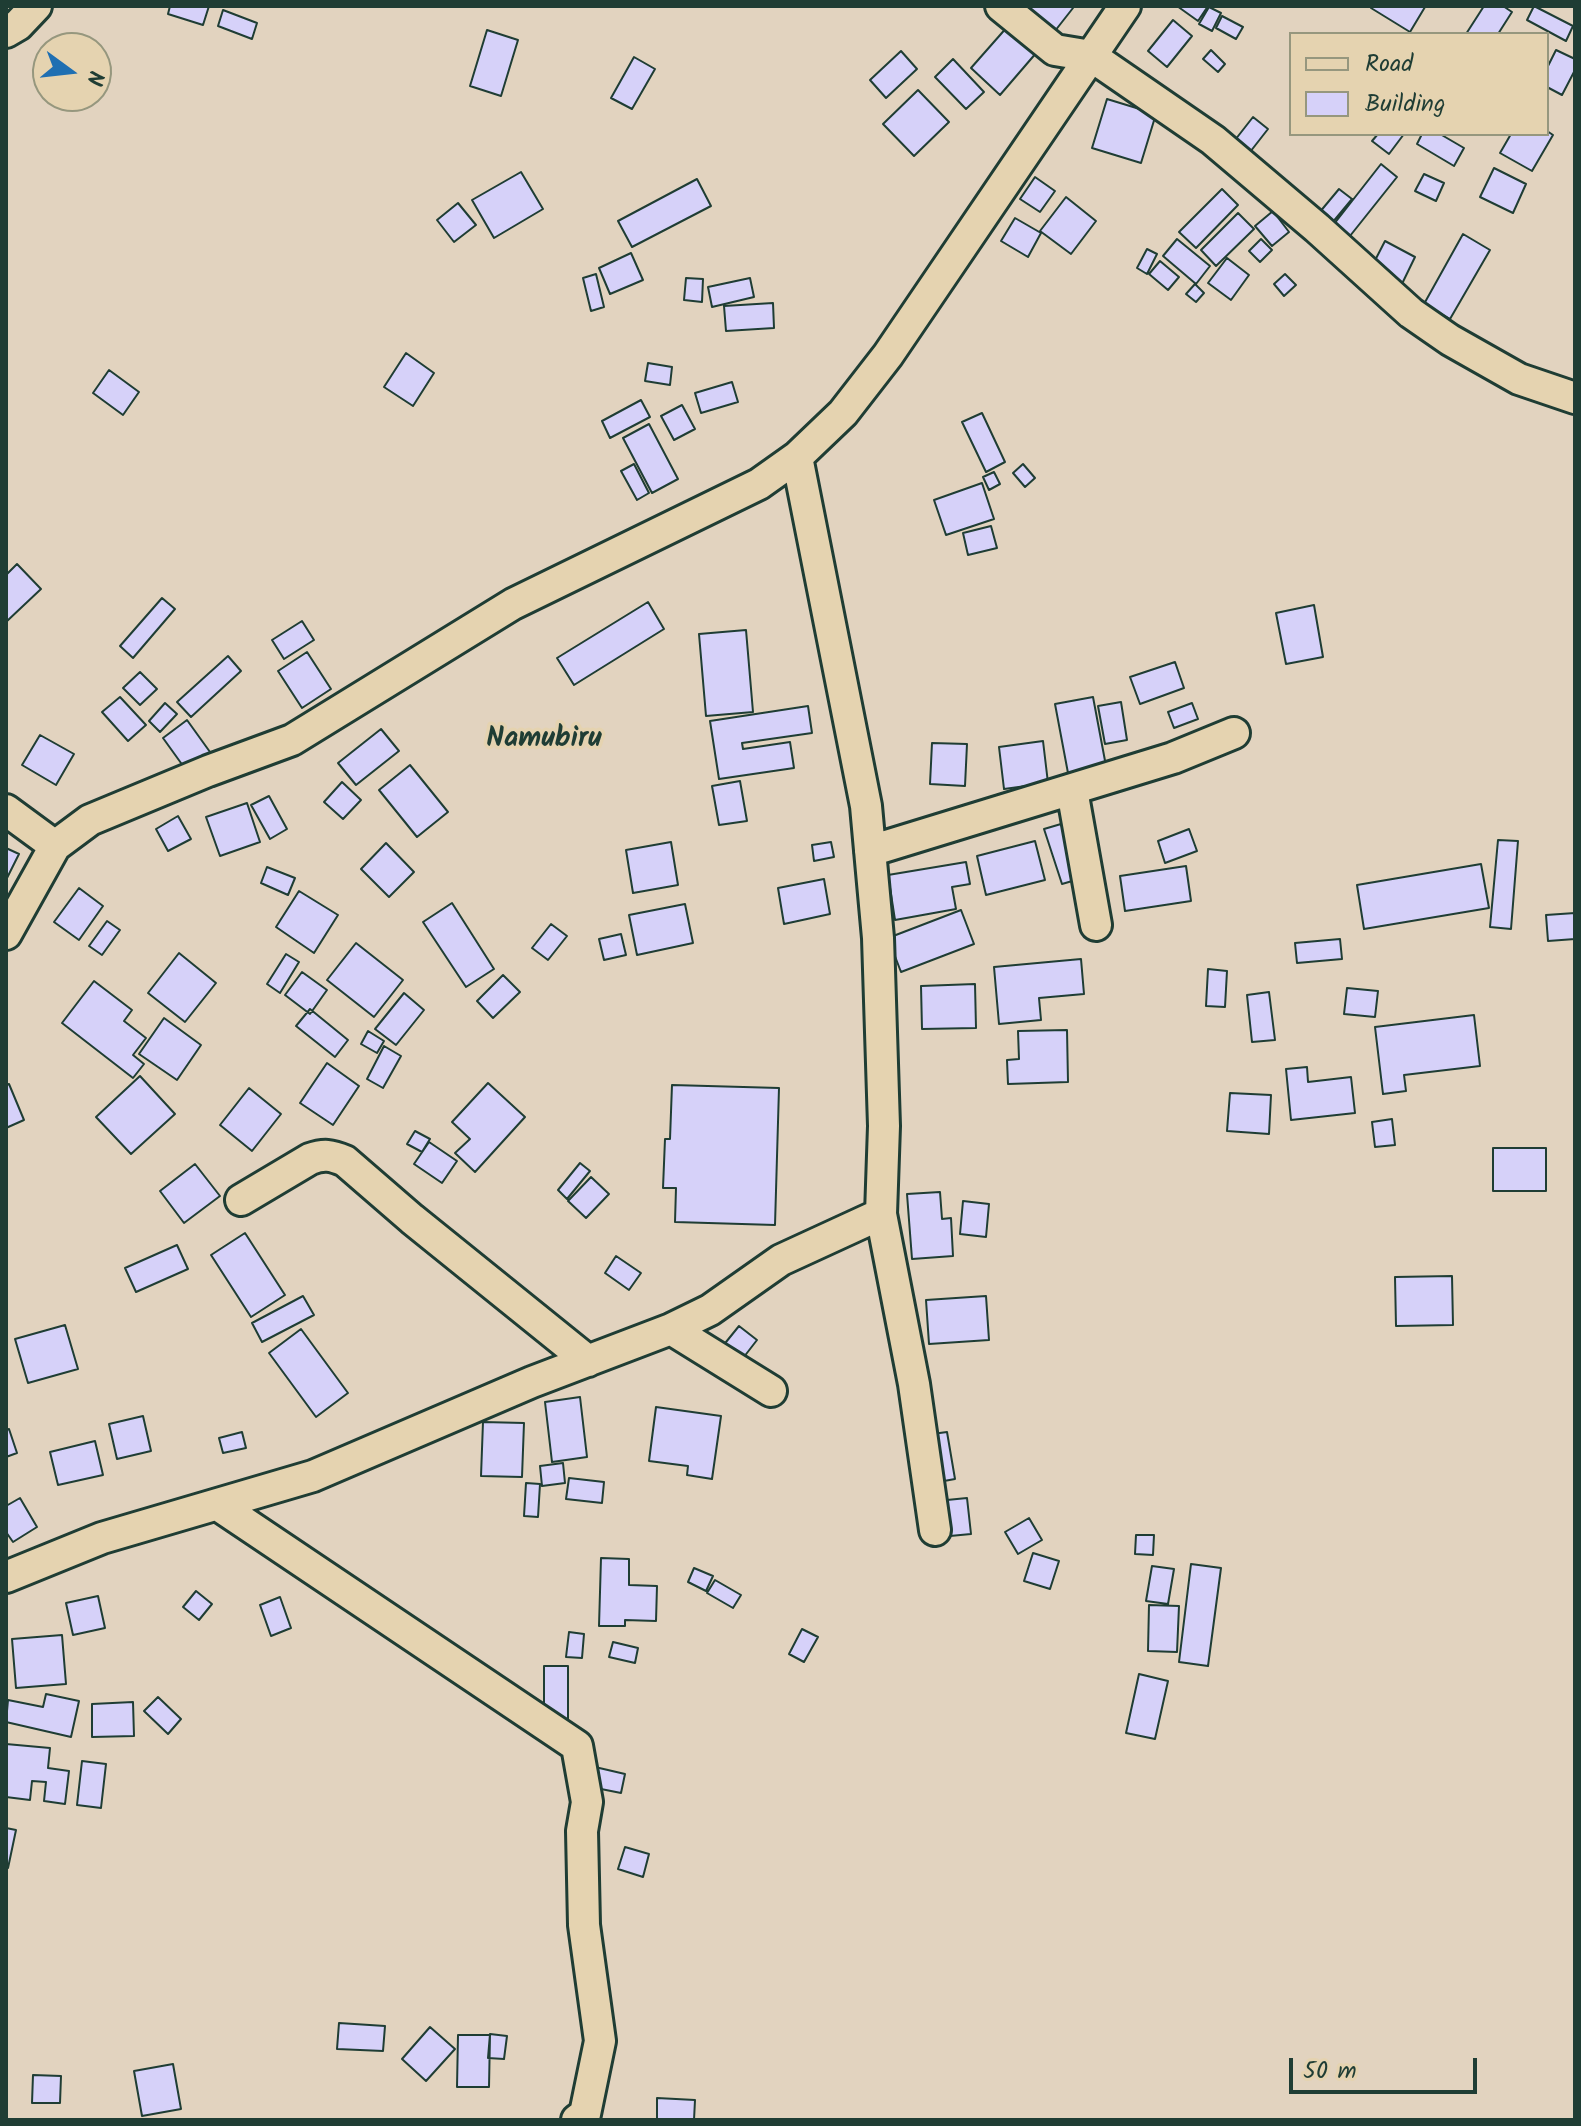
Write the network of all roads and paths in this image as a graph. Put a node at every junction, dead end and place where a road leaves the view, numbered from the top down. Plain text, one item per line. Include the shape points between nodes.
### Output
1 (36, 6) edge
2 (1001, 6) edge
3 (1125, 6) edge
4 (6, 32) edge
5 (1091, 56) junction
6 (1575, 398) edge
7 (797, 457) junction
8 (1234, 733) dead end
9 (1072, 790) junction
10 (6, 810) edge
11 (55, 846) junction
12 (870, 851) junction
13 (1096, 925) dead end
14 (6, 934) edge
15 (241, 1200) dead end
16 (881, 1214) junction
17 (671, 1329) junction
18 (588, 1361) junction
19 (771, 1391) dead end
20 (218, 1505) junction
21 (935, 1530) dead end
22 (6, 1577) edge
23 (577, 2120) edge

1 - 4 street
2 - 5 street via 1055,50
3 - 5 street
5 - 6 street via 1213,140 1411,313 1519,379
5 - 7 street via 888,355 843,413
7 - 11 street via 759,484 513,604 292,740 128,803 90,820
7 - 12 street via 866,806
8 - 9 street
9 - 12 street
9 - 13 street
10 - 11 street
11 - 14 street
12 - 16 street via 884,1110
15 - 18 street via 310,1159 323,1155 345,1161
16 - 17 street via 781,1260 710,1310
16 - 21 street
17 - 18 street
17 - 19 street
18 - 20 street via 313,1476
20 - 22 street via 102,1538
20 - 23 street via 577,1746 587,1802 582,1831 584,1925 600,2041 585,2114

